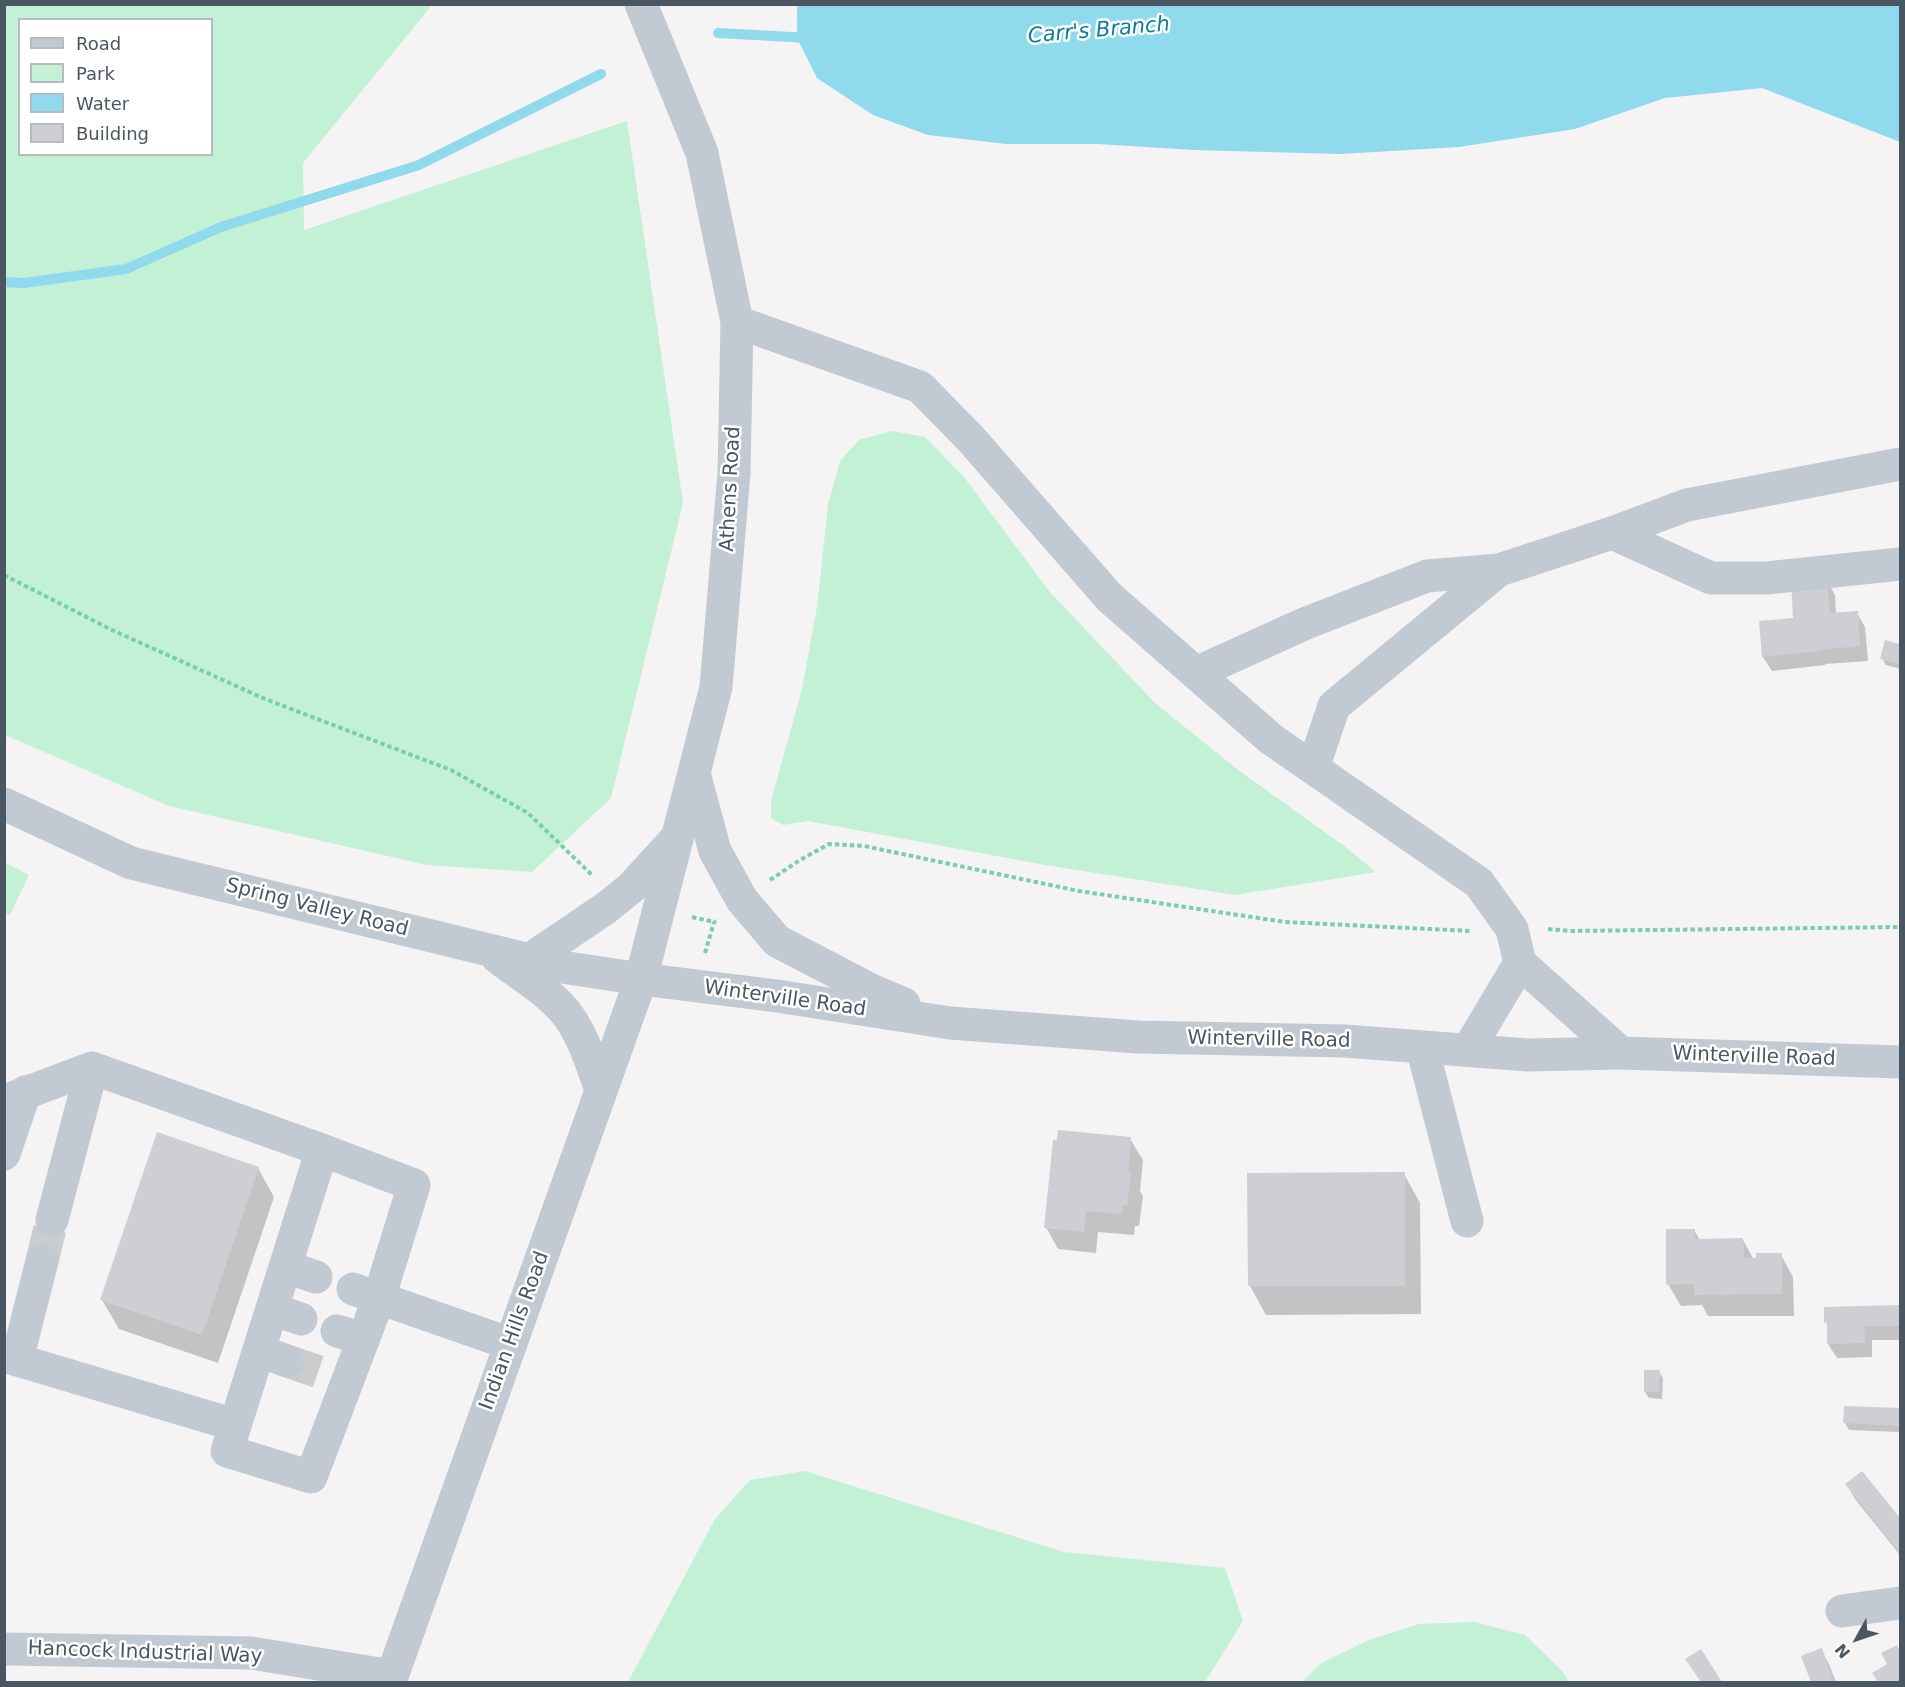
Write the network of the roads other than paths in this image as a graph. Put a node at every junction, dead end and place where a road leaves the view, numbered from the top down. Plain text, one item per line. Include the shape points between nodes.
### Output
1 (641, 4) edge
2 (737, 322) junction
3 (1900, 464) edge
4 (1612, 533) junction
5 (1900, 564) edge
6 (1499, 570) junction
7 (1196, 673) junction
8 (1313, 768) junction
9 (693, 771) junction
10 (4, 804) edge
11 (676, 840) junction
12 (486, 949) junction
13 (529, 960) junction
14 (1520, 963) junction
15 (640, 979) junction
16 (950, 1023) junction
17 (1422, 1047) junction
18 (1468, 1050) junction
19 (1621, 1053) junction
20 (1900, 1062) edge
21 (92, 1068) junction
22 (601, 1090) junction
23 (15, 1097) edge
24 (322, 1150) junction
25 (4, 1154) edge
26 (52, 1221) tunnel mouth
27 (1467, 1221) dead end
28 (42, 1261) tunnel mouth
29 (286, 1266) junction
30 (316, 1277) dead end
31 (366, 1293) junction
32 (510, 1344) junction
33 (11, 1358) edge
34 (236, 1425) junction
35 (1900, 1604) edge
36 (1842, 1611) dead end
37 (4, 1649) edge
38 (391, 1679) edge

1 - 2 street, Athens Road via 702,153
2 - 7 street via 920,387 1017,490 1109,597
2 - 9 street, Athens Road via 734,473 716,687
3 - 4 street via 1687,505
4 - 5 street via 1711,578 1767,578
4 - 6 street
6 - 7 street via 1427,576 1304,624
6 - 8 street via 1334,706
7 - 8 street via 1271,739
8 - 14 street via 1479,883 1512,929
9 - 11 street, Athens Road
9 - 16 street via 714,851 742,900 777,941 871,990
10 - 12 street, Spring Valley Road via 131,863
11 - 13 street via 606,909
11 - 15 street, Athens Road
12 - 13 street, Spring Valley Road
12 - 22 street via 554,1000 568,1017
13 - 15 street, Spring Valley Road
14 - 18 street
14 - 19 street
15 - 16 street, Winterville Road
15 - 22 street, Indian Hills Road
16 - 17 street, Winterville Road via 1138,1037 1345,1041
17 - 18 street, Winterville Road
17 - 27 street
18 - 19 street, Winterville Road via 1528,1055
19 - 20 street, Winterville Road
21 - 23 street
21 - 24 street
21 - 26 street
22 - 32 street, Indian Hills Road
23 - 25 street
24 - 29 street
24 - 31 street via 414,1185
28 - 33 street
29 - 30 street
29 - 34 street via 286,1314 273,1356
31 - 32 street
31 - 34 street via 336,1378 311,1477 228,1451
32 - 38 street, Indian Hills Road
33 - 34 street
35 - 36 street
37 - 38 street, Hancock Industrial Way via 251,1653

